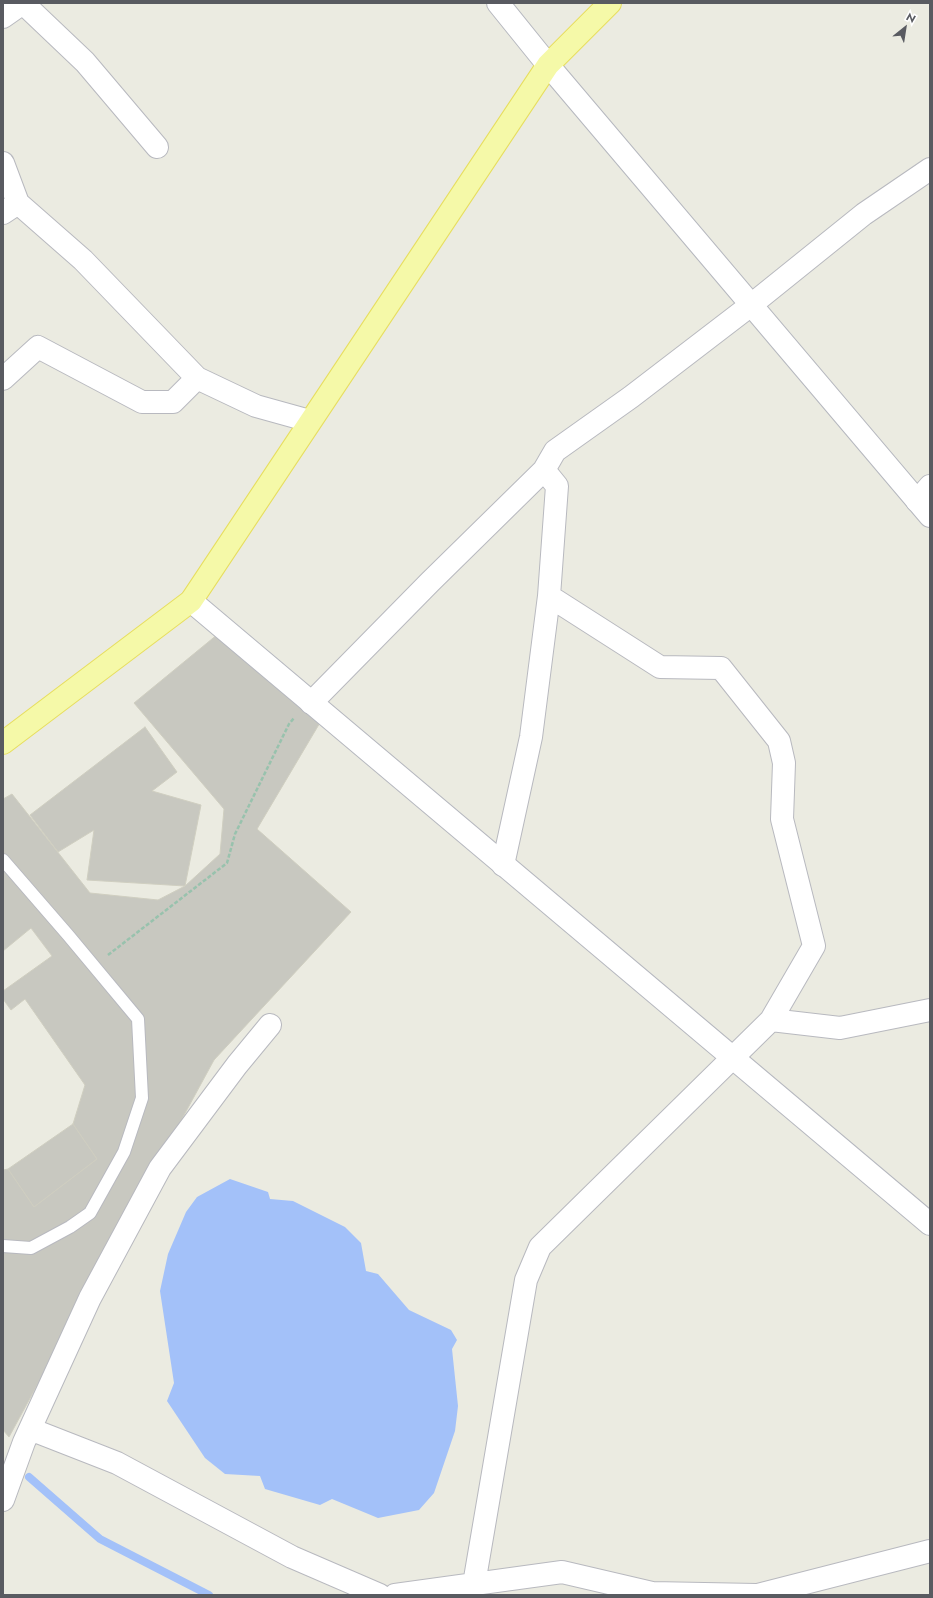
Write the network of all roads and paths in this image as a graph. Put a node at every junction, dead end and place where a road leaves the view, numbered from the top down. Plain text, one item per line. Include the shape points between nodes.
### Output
1 (498, 3) edge
2 (610, 3) edge
3 (3, 17) edge
4 (548, 65) junction
5 (157, 147) dead end
6 (3, 163) edge
7 (930, 169) edge
8 (11, 208) edge
9 (751, 305) junction
10 (197, 378) junction
11 (3, 379) edge
12 (310, 421) junction
13 (544, 470) junction
14 (926, 501) edge
15 (549, 596) junction
16 (191, 601) junction
17 (311, 702) junction
18 (3, 743) edge
19 (3, 860) edge
20 (503, 865) junction
21 (94, 966) junction
22 (930, 1010) edge
23 (771, 1020) junction
24 (270, 1025) dead end
25 (732, 1058) junction
26 (930, 1224) edge
27 (3, 1246) edge
28 (30, 1429) junction
29 (3, 1500) edge
30 (930, 1551) edge
31 (474, 1584) junction
32 (380, 1595) edge
33 (396, 1595) edge
34 (757, 1595) edge

1 - 4 street
2 - 4 main road
3 - 5 street via 23,3 85,62
4 - 9 street
4 - 12 main road
6 - 8 street
7 - 9 street via 864,214
8 - 10 street via 83,260
9 - 13 street via 631,397 555,451
9 - 14 street
10 - 11 street via 173,402 142,402 38,347
10 - 12 street via 256,406
12 - 16 main road
13 - 15 street via 557,486
13 - 17 street
15 - 20 street via 531,737
15 - 23 street via 660,667 721,668 779,741 784,763 782,819 814,946
16 - 17 street
16 - 18 main road
17 - 20 street
17 - 21 path via 288,724 235,834 227,863
19 - 21 lane
20 - 25 street
21 - 27 lane via 138,1019 142,1098 124,1152 90,1213 31,1248
22 - 23 street via 840,1028
23 - 25 street
24 - 28 street via 160,1168 90,1298
25 - 26 street
25 - 31 street via 540,1247 526,1280
28 - 29 street
28 - 32 street via 117,1463 292,1557
30 - 34 street
31 - 33 street
31 - 34 street via 562,1572 652,1593

